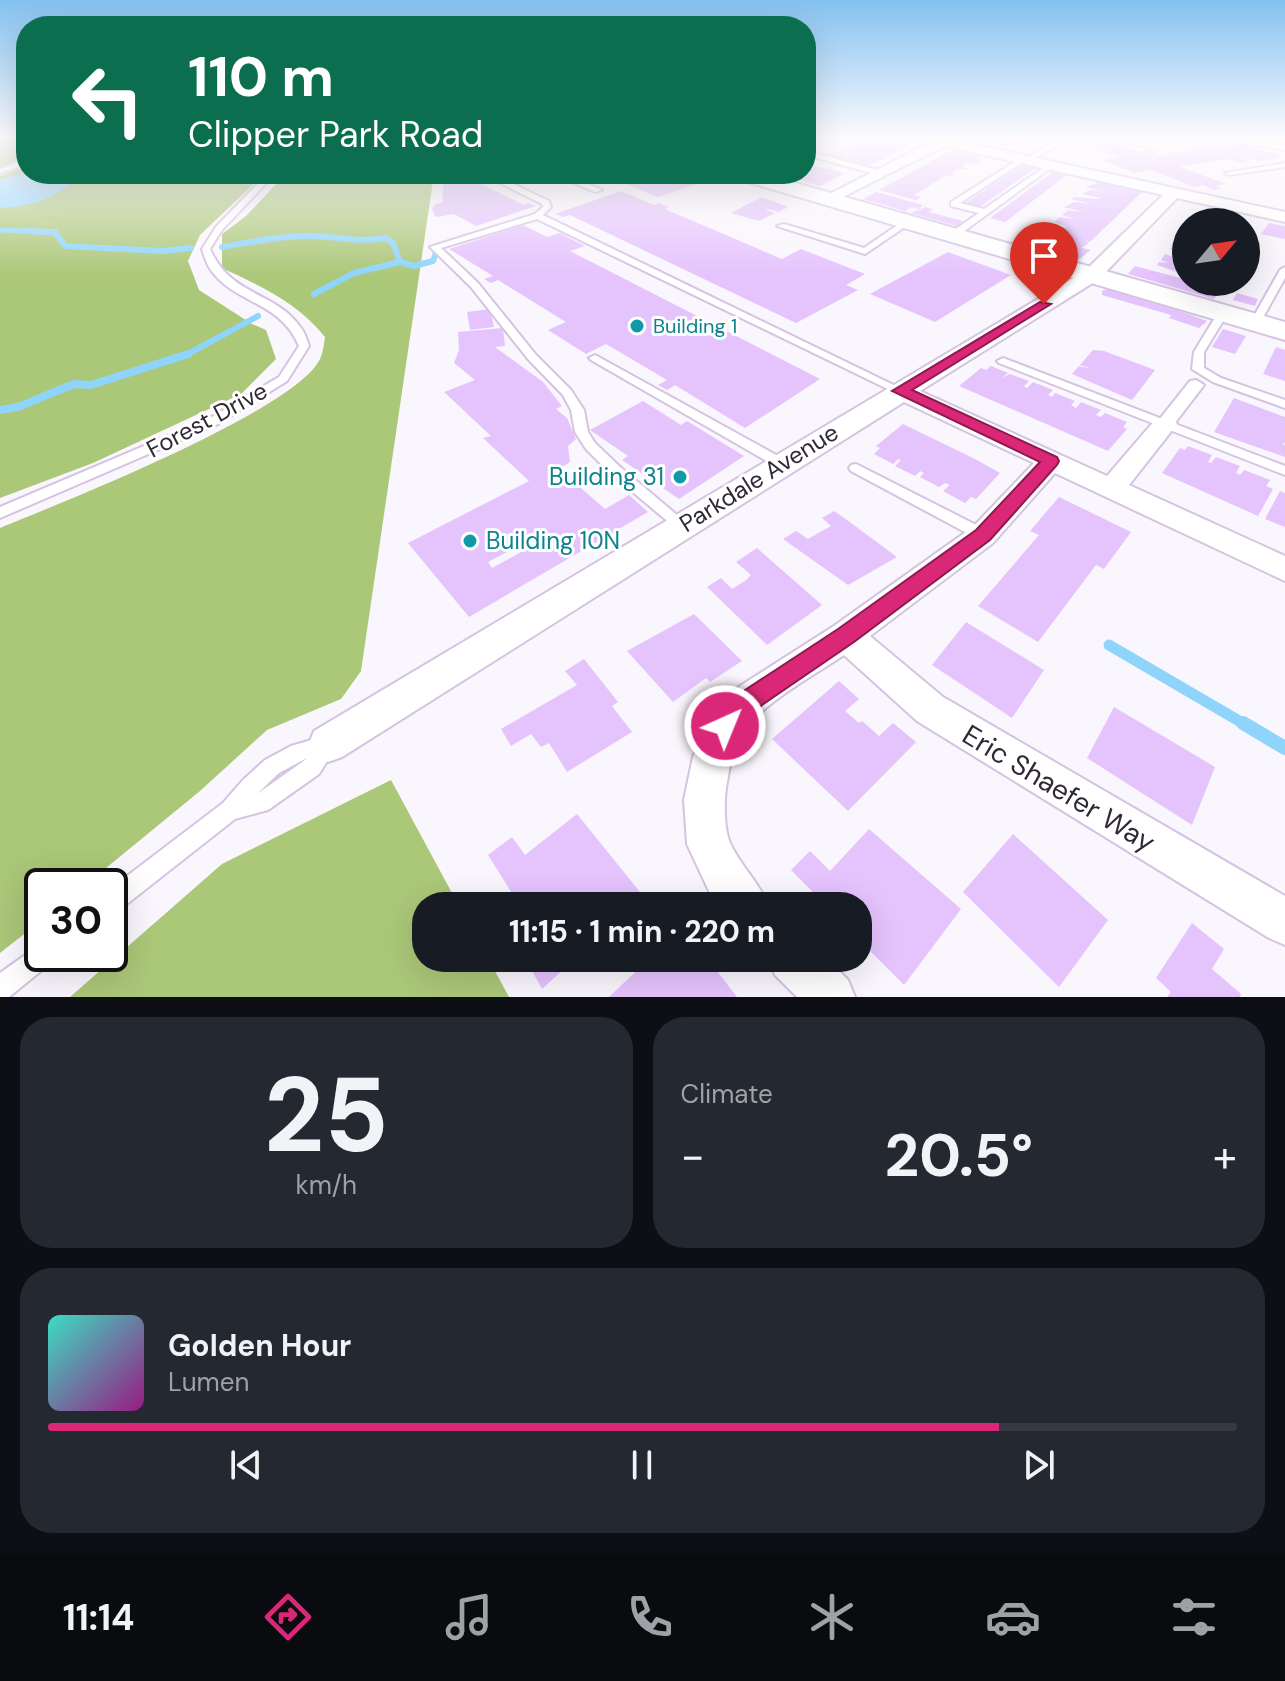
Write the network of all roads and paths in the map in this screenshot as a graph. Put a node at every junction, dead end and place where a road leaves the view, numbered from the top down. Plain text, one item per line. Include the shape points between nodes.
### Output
1 (264, 185) edge
2 (507, 185) edge
3 (584, 185) edge
4 (778, 185) edge
5 (856, 185) edge
6 (986, 185) edge
7 (1024, 185) edge
8 (1140, 185) edge
9 (598, 190) dead end
10 (1174, 192) junction
11 (828, 199) junction
12 (985, 212) junction
13 (1284, 216) edge
14 (544, 218) junction
15 (908, 222) junction
16 (781, 226) dead end
17 (953, 235) junction
18 (1285, 270) edge
19 (1092, 275) junction
20 (1223, 313) junction
21 (1255, 323) junction
22 (1285, 331) edge
23 (595, 358) dead end
24 (1003, 361) dead end
25 (1196, 385) dead end
26 (900, 391) junction
27 (1285, 404) edge
28 (1165, 424) junction
29 (1051, 461) junction
30 (782, 464) junction
31 (856, 468) dead end
32 (1285, 471) edge
33 (1111, 489) junction
34 (0, 513) edge
35 (683, 526) junction
36 (983, 535) junction
37 (1285, 569) edge
38 (846, 636) junction
39 (328, 744) joint
40 (128, 889) edge
41 (734, 892) edge
42 (1285, 922) edge
43 (24, 969) edge
44 (806, 972) edge
45 (0, 988) edge
46 (831, 997) edge

1 - 34 lane, Forest Drive via 206,249 224,281 276,311 302,334 304,346 283,379 214,421
2 - 14 lane via 546,203
3 - 9 lane
4 - 11 main road
5 - 11 street
6 - 12 lane via 954,204
7 - 12 lane
8 - 10 street
10 - 13 street
10 - 19 street, Parkdale Avenue
11 - 15 main road
12 - 17 lane
14 - 26 lane
14 - 35 lane via 434,247 466,274 522,346 566,390 578,409 583,436
15 - 16 lane via 865,251
15 - 17 main road
17 - 19 main road
18 - 21 lane
19 - 20 main road
19 - 26 street, Parkdale Avenue
20 - 21 main road
20 - 27 lane via 1199,352 1198,369
21 - 22 main road
23 - 30 lane
24 - 28 lane
25 - 28 street
26 - 29 street
26 - 30 street, Parkdale Avenue
28 - 32 lane
28 - 33 street
29 - 33 street
29 - 36 street
30 - 35 street, Parkdale Avenue
31 - 36 lane
33 - 37 street
35 - 39 street, Parkdale Avenue
36 - 38 street
38 - 41 street via 753,697 725,726 712,757 704,800 708,844
38 - 42 street, Eric Shaefer Way via 960,729
39 - 40 lane via 312,767 292,782 261,803 230,810
43 - 45 lane
44 - 46 street

